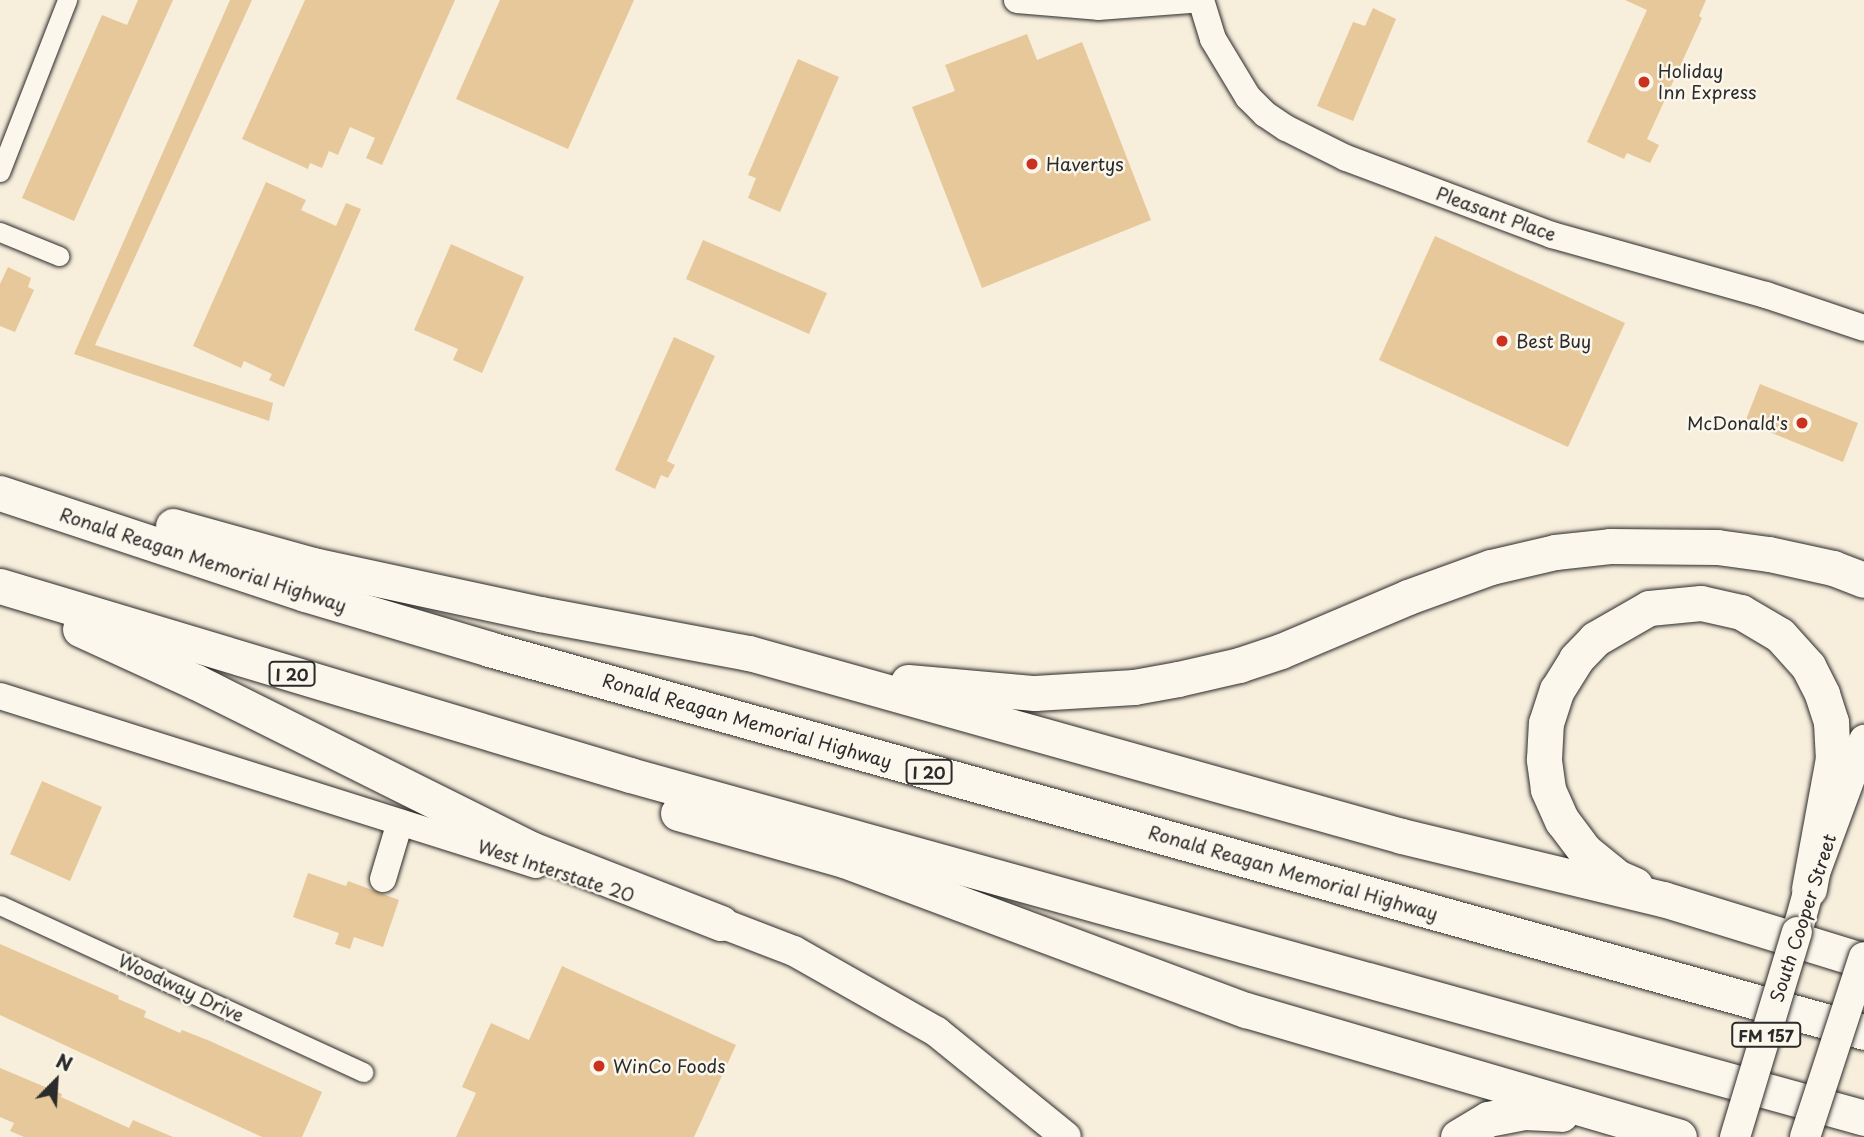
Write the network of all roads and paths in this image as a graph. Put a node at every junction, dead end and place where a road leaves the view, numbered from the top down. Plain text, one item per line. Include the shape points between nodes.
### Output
1 (67, 0) edge
2 (1017, 0) edge
3 (1190, 0) edge
4 (1201, 0) edge
5 (0, 172) edge
6 (0, 232) edge
7 (59, 256) dead end
8 (1864, 328) edge
9 (0, 469) edge
10 (0, 493) edge
11 (1769, 554) junction
12 (1864, 554) edge
13 (1864, 580) edge
14 (0, 586) edge
15 (0, 592) edge
16 (749, 653) junction
17 (0, 696) edge
18 (1864, 740) edge
19 (584, 761) junction
20 (400, 822) junction
21 (383, 880) dead end
22 (1809, 889) junction
23 (1663, 899) junction
24 (0, 905) edge
25 (721, 923) junction
26 (1864, 959) edge
27 (1864, 1032) edge
28 (363, 1072) dead end
29 (1864, 1118) edge
30 (1668, 1134) edge
31 (1066, 1137) edge
32 (1458, 1137) edge
33 (1735, 1137) edge
34 (1805, 1137) edge

1 - 5 street
2 - 3 street via 1098,7
4 - 8 street, Pleasant Place via 1213,39 1248,97 1286,128 1346,158 1552,235 1766,295
6 - 7 street
9 - 16 highway via 263,553 540,614
10 - 27 highway, Ronald Reagan Memorial Highway / I 20 via 305,594 489,649
11 - 12 highway via 1842,558
11 - 13 highway
11 - 16 highway via 1717,547 1610,546 1555,552 1491,567 1432,588 1239,665 1134,687 1035,693 969,689 892,680
14 - 19 highway, I 20
15 - 25 highway via 196,682 531,849
16 - 23 highway via 1402,836
17 - 20 street, West Interstate 20
18 - 22 main road, South Cooper Street / FM 157
19 - 29 highway, I 20
19 - 30 highway via 635,801 844,860 1246,1010
20 - 21 street
20 - 25 street, West Interstate 20
22 - 23 highway via 1833,758 1831,722 1822,694 1808,666 1780,635 1741,612 1701,603 1649,608 1595,639 1557,690 1546,723 1548,789 1562,821 1585,851 1617,877
22 - 33 main road, South Cooper Street / FM 157, bridge
23 - 26 highway
24 - 28 street, Woodway Drive
25 - 31 main road, West Interstate 20 via 793,951 937,1032
26 - 34 main road, bridge
30 - 32 highway via 1579,1115 1525,1112 1489,1119

